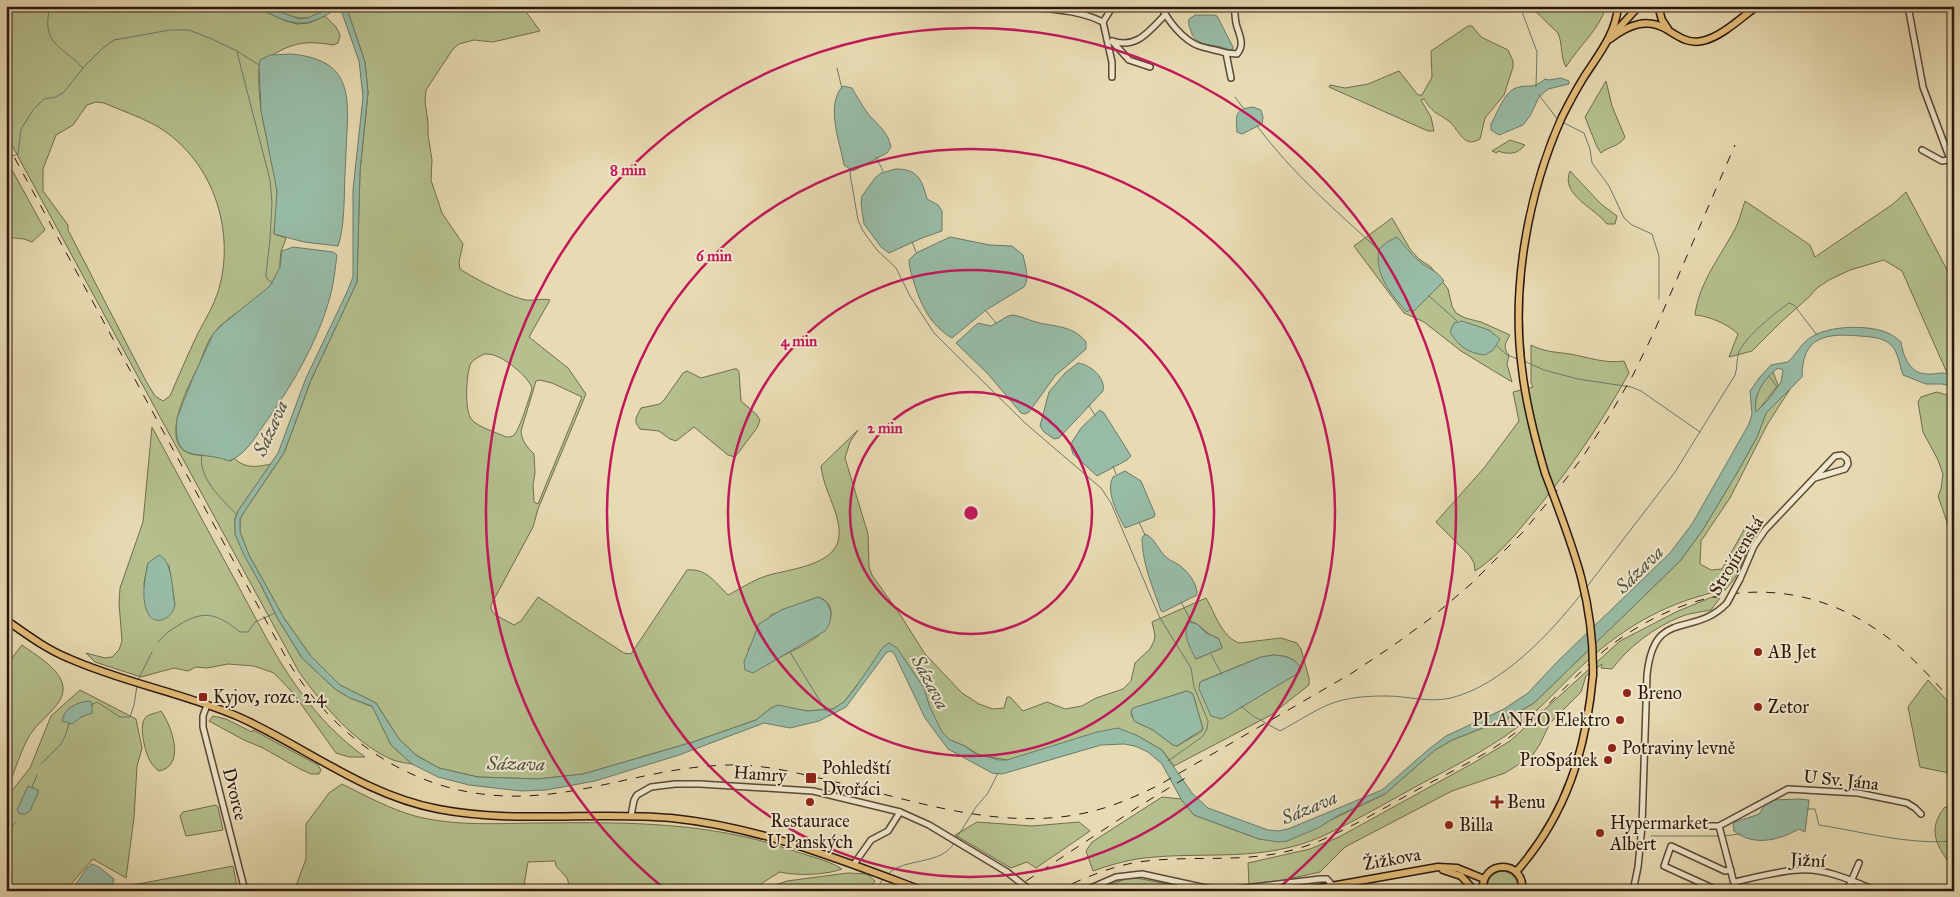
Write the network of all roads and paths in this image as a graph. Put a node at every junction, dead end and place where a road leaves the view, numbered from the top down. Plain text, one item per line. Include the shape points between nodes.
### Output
1 (1017, 6) edge
2 (1113, 6) edge
3 (1161, 6) edge
4 (1234, 6) edge
5 (1618, 6) edge
6 (1639, 6) edge
7 (1658, 6) edge
8 (1757, 6) edge
9 (1908, 6) edge
10 (1023, 7) edge
11 (1165, 15) junction
12 (1103, 22) junction
13 (1671, 32) junction
14 (1107, 35) junction
15 (1608, 40) junction
16 (1112, 41) junction
17 (1226, 53) junction
18 (1150, 67) dead end
19 (1112, 77) dead end
20 (1231, 78) dead end
21 (1922, 150) dead end
22 (1952, 160) edge
23 (1954, 170) edge
24 (1815, 478) junction
25 (6, 620) edge
26 (206, 705) junction
27 (900, 812) junction
28 (1921, 814) dead end
29 (631, 816) junction
30 (1642, 826) junction
31 (1719, 826) junction
32 (1859, 863) dead end
33 (854, 864) junction
34 (1432, 867) junction
35 (1731, 870) junction
36 (1516, 872) junction
37 (1484, 879) junction
38 (1851, 880) junction
39 (1332, 885) junction
40 (1735, 886) edge
41 (245, 891) edge
42 (924, 891) edge
43 (1031, 891) edge
44 (1084, 891) edge
45 (1303, 891) edge
46 (1475, 891) edge
47 (1483, 891) edge
48 (1522, 891) edge
49 (1633, 891) edge
50 (1719, 891) edge
51 (1730, 891) edge
52 (1847, 891) edge
53 (1877, 891) edge

1 - 10 street
2 - 12 street
3 - 11 street
4 - 17 street via 1241,49 1237,54
5 - 15 main road
6 - 15 main road
7 - 13 main road via 1662,20
8 - 13 main road via 1706,40 1689,41
9 - 22 street via 1925,95
10 - 12 street via 1071,11
11 - 16 street via 1132,43
11 - 17 street via 1192,42
12 - 14 street
13 - 15 main road via 1656,25 1639,24 1623,29
14 - 16 street
14 - 19 street
15 - 36 main road, bridge via 1583,78 1554,135 1536,191 1524,252 1520,290 1521,367 1533,431 1572,542 1587,596 1592,624 1593,674 1583,744 1565,796 1543,838
16 - 18 street via 1130,60
17 - 20 street
21 - 22 street via 1942,161
22 - 23 street
24 - 24 street, Strojírenská via 1835,456 1846,458 1848,464 1845,469
24 - 30 street, Strojírenská, bridge via 1765,530 1727,603 1706,618 1670,628 1652,649 1647,675
25 - 26 main road via 66,658
26 - 29 main road via 255,725 354,779 414,803 458,812 522,816
26 - 41 street, Dvorce via 203,727
27 - 29 street, Hamry via 813,791 683,784 644,789 634,800
27 - 33 street via 888,830 871,840
27 - 43 street, Hamry via 929,825 1008,872
28 - 31 street, U Sv. Jána via 1907,803 1858,793 1788,789
29 - 33 main road via 703,822 738,829 790,842
30 - 31 street, U Sv. Jána
30 - 49 street, Strojírenská
31 - 35 street
32 - 38 street
33 - 42 main road
34 - 37 main road, Žižkova via 1457,868
34 - 39 main road, Žižkova
34 - 46 main road via 1458,874
35 - 40 street
35 - 50 street via 1725,871 1672,846 1664,866
36 - 37 main road via 1499,867
36 - 48 main road via 1522,882
37 - 47 main road
38 - 40 street, Jižní via 1825,872 1801,870
38 - 52 street
38 - 53 street, Jižní
39 - 44 street via 1327,879 1320,879 1215,890 1155,876 1129,875
39 - 45 main road, Žižkova
40 - 51 street

